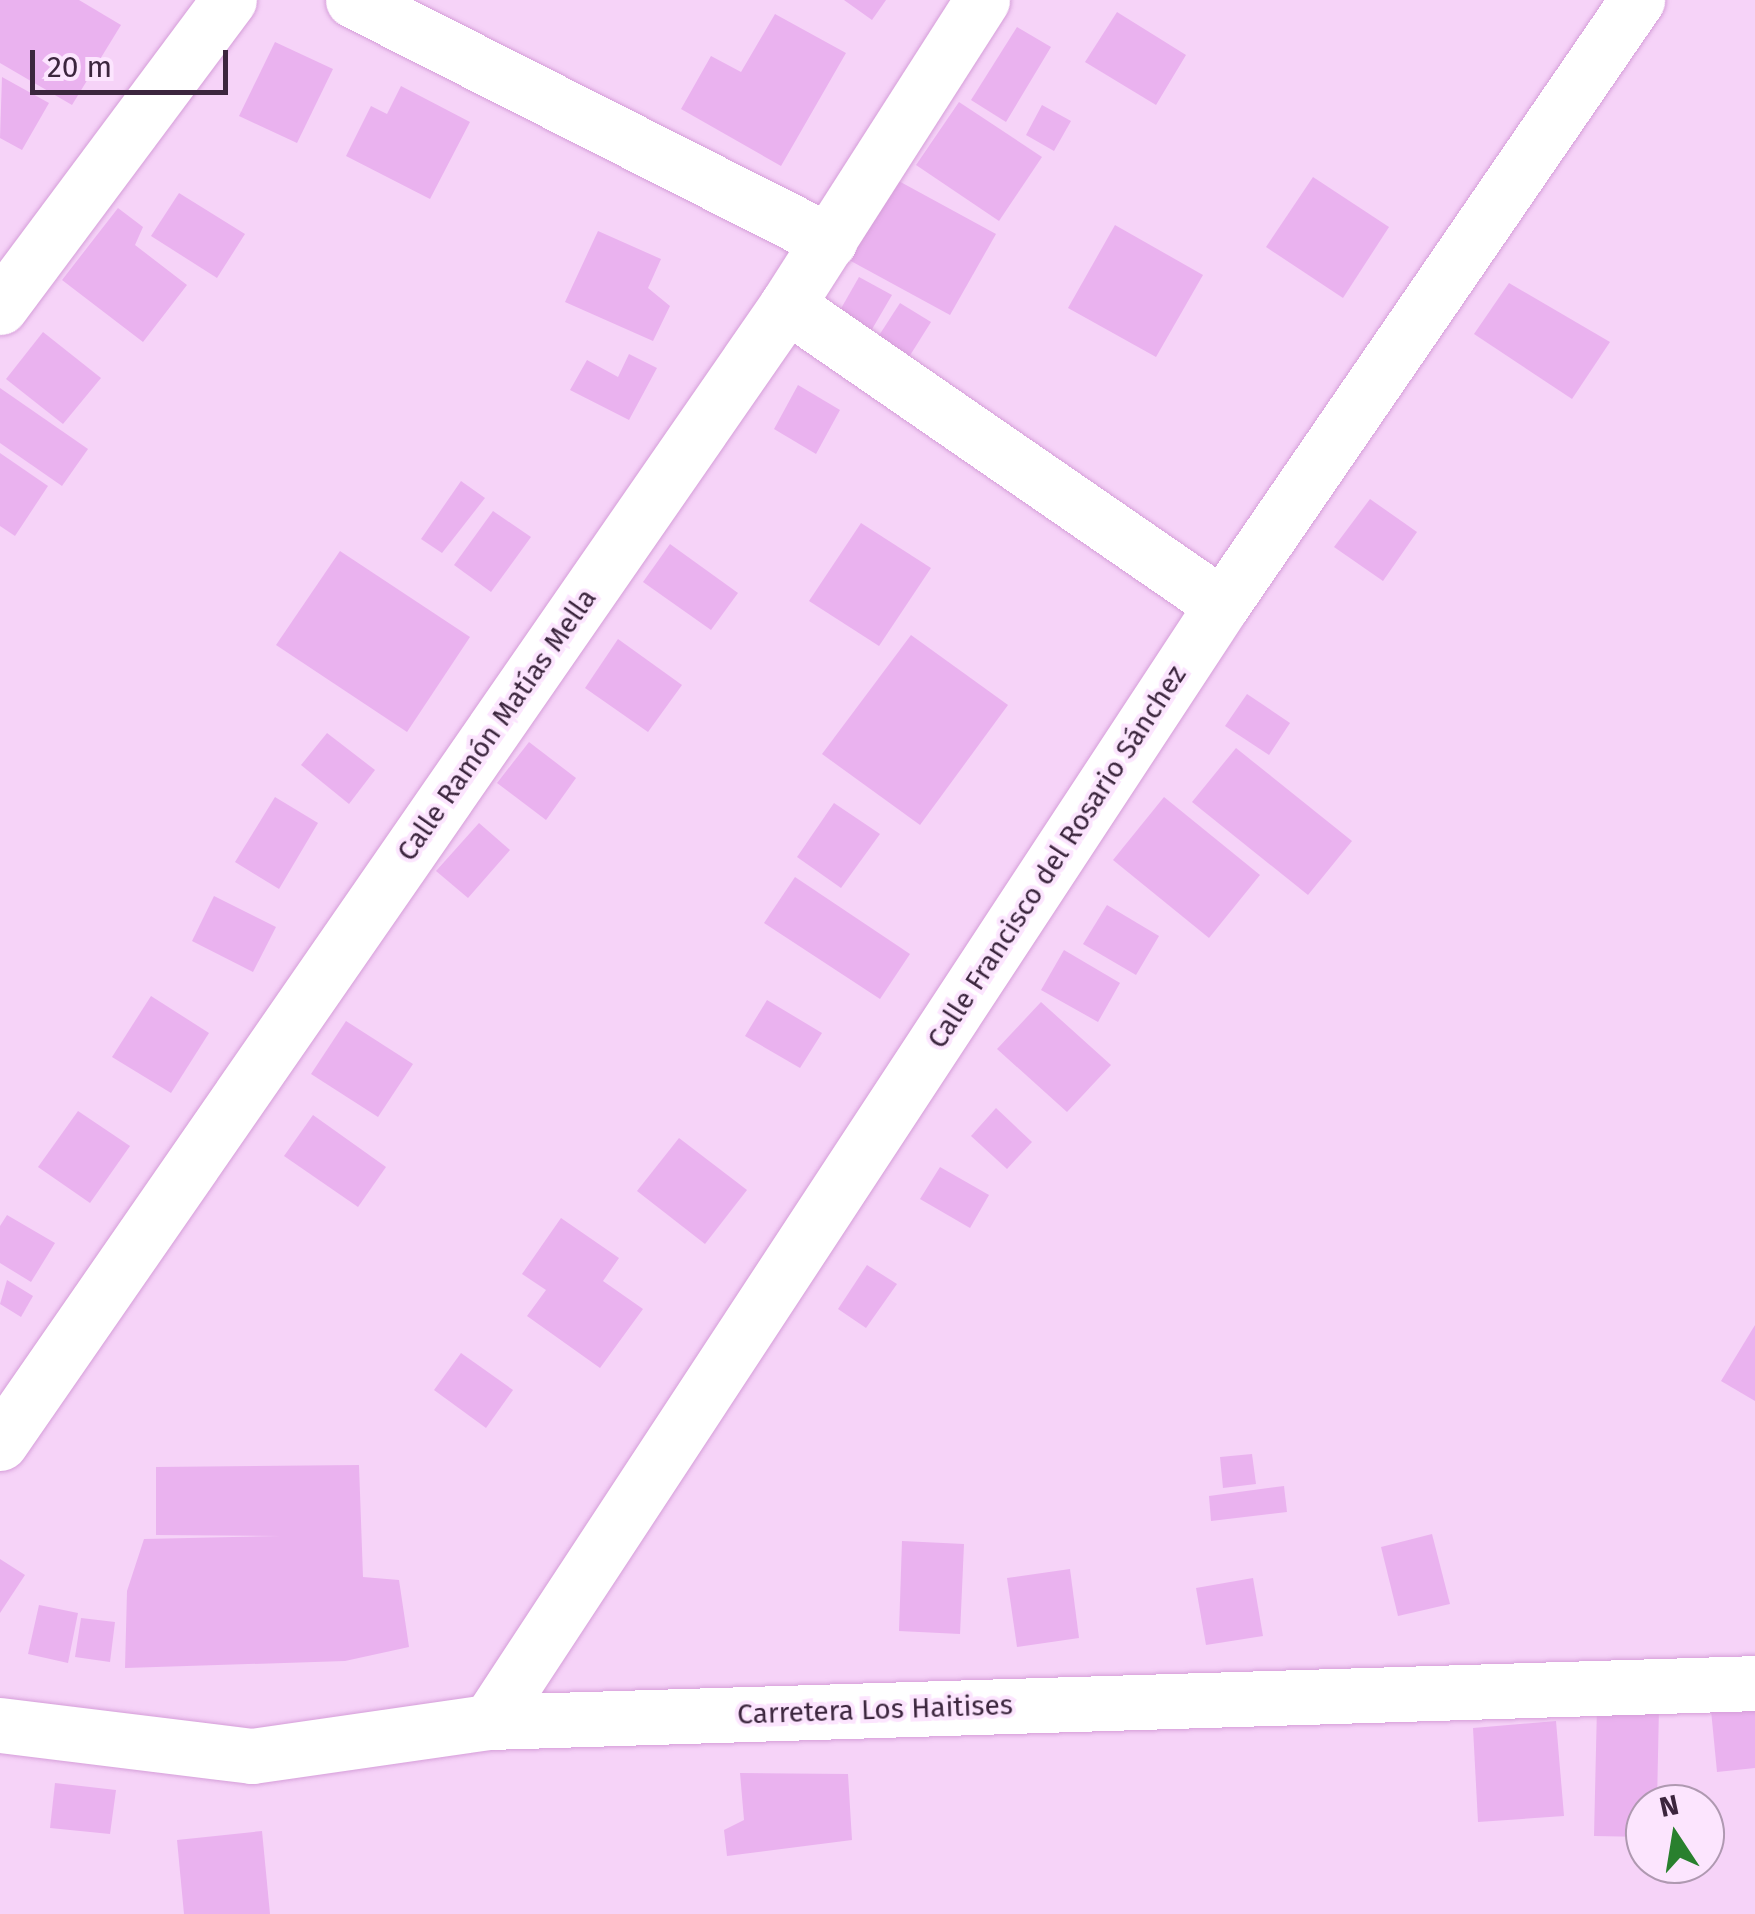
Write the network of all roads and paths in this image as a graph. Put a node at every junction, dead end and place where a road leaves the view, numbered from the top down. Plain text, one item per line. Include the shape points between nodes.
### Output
1 (229, 0) edge
2 (353, 0) edge
3 (982, 0) edge
4 (1636, 0) edge
5 (829, 240) junction
6 (788, 305) junction
7 (0, 307) edge
8 (1222, 605) junction
9 (0, 1443) edge
10 (1755, 1683) edge
11 (489, 1722) junction
12 (0, 1724) edge

1 - 7 street
2 - 5 street
3 - 5 street, Calle Ramón Matías Mella
4 - 8 street, Calle Francisco del Rosario Sánchez
5 - 6 street, Calle Ramón Matías Mella
6 - 8 street
6 - 9 street, Calle Ramón Matías Mella
8 - 11 street, Calle Francisco del Rosario Sánchez
10 - 11 street, Carretera Los Haitises
11 - 12 street, Carretera Los Haitises via 252,1756

